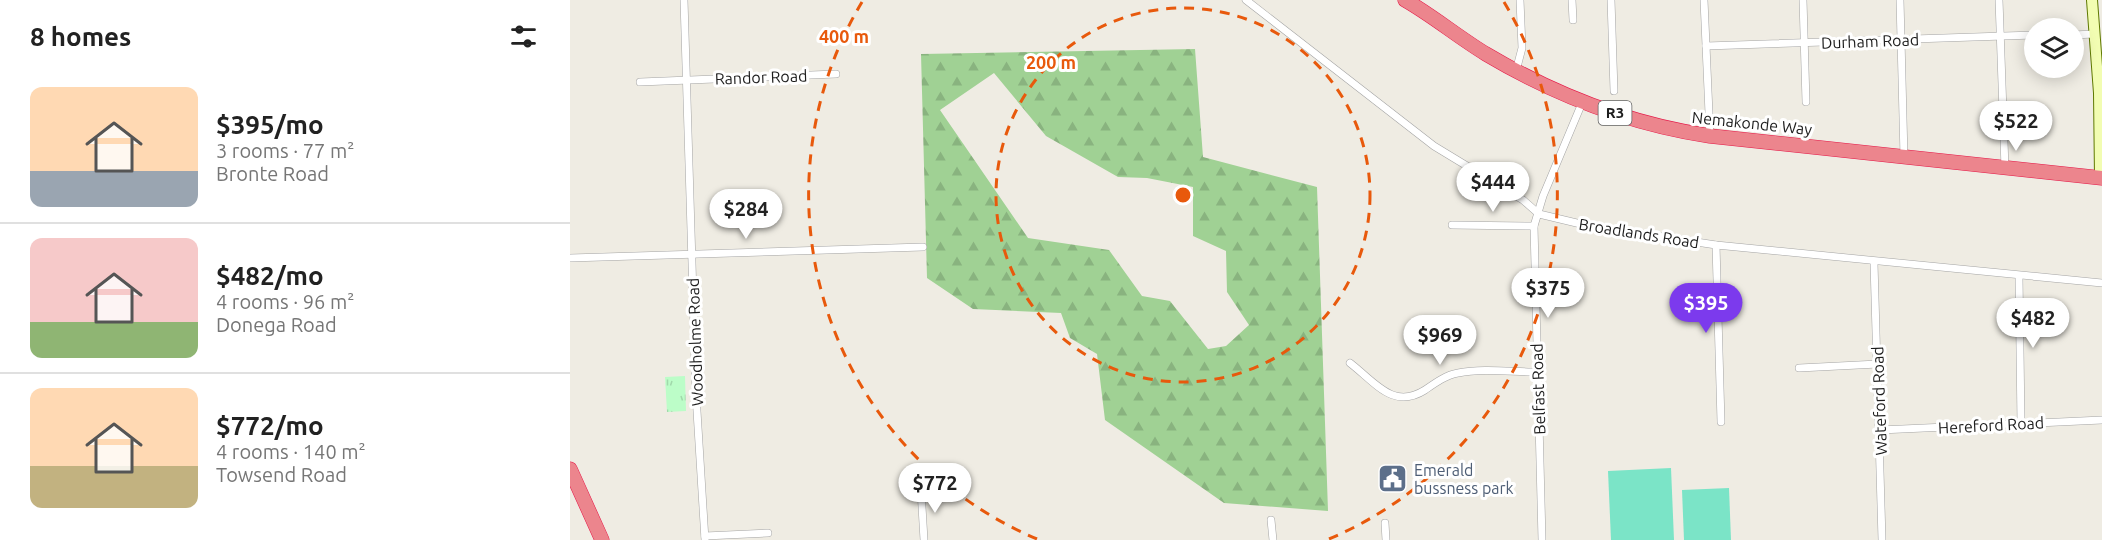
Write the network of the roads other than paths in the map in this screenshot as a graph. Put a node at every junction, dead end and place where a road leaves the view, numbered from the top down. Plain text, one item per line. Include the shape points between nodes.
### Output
1 (684, 0) edge
2 (1246, 0) edge
3 (1405, 0) edge
4 (1415, 0) edge
5 (1520, 0) edge
6 (1572, 0) edge
7 (1611, 0) edge
8 (1704, 0) edge
9 (1803, 0) edge
10 (1900, 0) edge
11 (1999, 0) edge
12 (2092, 0) edge
13 (1426, 12) junction
14 (1573, 20) dead end
15 (2084, 34) edge
16 (2094, 34) junction
17 (2000, 36) junction
18 (2024, 36) edge
19 (1901, 40) junction
20 (1804, 43) junction
21 (1706, 46) junction
22 (1516, 71) junction
23 (836, 74) dead end
24 (686, 81) junction
25 (640, 82) dead end
26 (1614, 91) dead end
27 (1806, 102) dead end
28 (1582, 103) junction
29 (1710, 135) junction
30 (1904, 157) junction
31 (2005, 168) junction
32 (2101, 178) edge
33 (1539, 214) junction
34 (1452, 225) dead end
35 (1534, 226) junction
36 (1716, 245) junction
37 (923, 247) dead end
38 (692, 254) junction
39 (570, 258) edge
40 (1874, 263) junction
41 (2019, 277) junction
42 (2102, 283) edge
43 (1350, 363) dead end
44 (1878, 364) junction
45 (1799, 368) dead end
46 (1538, 372) junction
47 (2102, 420) edge
48 (1720, 422) dead end
49 (2021, 423) junction
50 (1881, 430) junction
51 (570, 469) edge
52 (921, 490) dead end
53 (1271, 520) dead end
54 (1385, 523) dead end
55 (768, 533) dead end
56 (705, 538) edge
57 (602, 540) edge
58 (924, 540) edge
59 (1273, 540) edge
60 (1386, 540) edge
61 (1542, 540) edge
62 (1882, 540) edge

1 - 24 street, Woodholme Road
2 - 33 street, Broadlands Road via 1434,146 1523,200
3 - 13 highway, Nemakonde Way / R3
4 - 13 highway, Nemakonde Way / R3
5 - 22 street via 1522,48
6 - 14 street
7 - 26 street
8 - 21 street
9 - 20 street
10 - 19 street
11 - 17 street
12 - 16 street
13 - 22 highway, Nemakonde Way / R3
15 - 16 street
16 - 32 street
17 - 18 street, Durham Road
17 - 19 street, Durham Road
17 - 31 street
19 - 20 street, Durham Road
19 - 30 street
20 - 21 street, Durham Road
20 - 27 street
21 - 29 street
22 - 28 highway, Nemakonde Way / R3
23 - 24 street, Randor Road
24 - 25 street, Randor Road
24 - 38 street, Woodholme Road
28 - 29 highway, Nemakonde Way / R3 via 1656,126
28 - 33 street, Belfast Road
29 - 30 highway, Nemakonde Way / R3
30 - 31 highway, Nemakonde Way / R3
31 - 32 highway, Nemakonde Way / R3
33 - 35 street, Belfast Road
33 - 36 street, Broadlands Road
34 - 35 street
35 - 46 street, Belfast Road
36 - 40 street, Broadlands Road
36 - 48 street
37 - 38 street
38 - 39 street
38 - 56 street, Woodholme Road
40 - 41 street, Broadlands Road
40 - 44 street, Wateford Road
41 - 42 street, Broadlands Road
41 - 49 street
43 - 46 street via 1388,393 1404,399 1460,372
44 - 45 street
44 - 50 street, Wateford Road
46 - 61 street, Belfast Road
47 - 49 street, Hereford Road
49 - 50 street, Hereford Road
50 - 62 street, Wateford Road
51 - 57 highway
52 - 58 street
53 - 59 street
54 - 60 street
55 - 56 street

